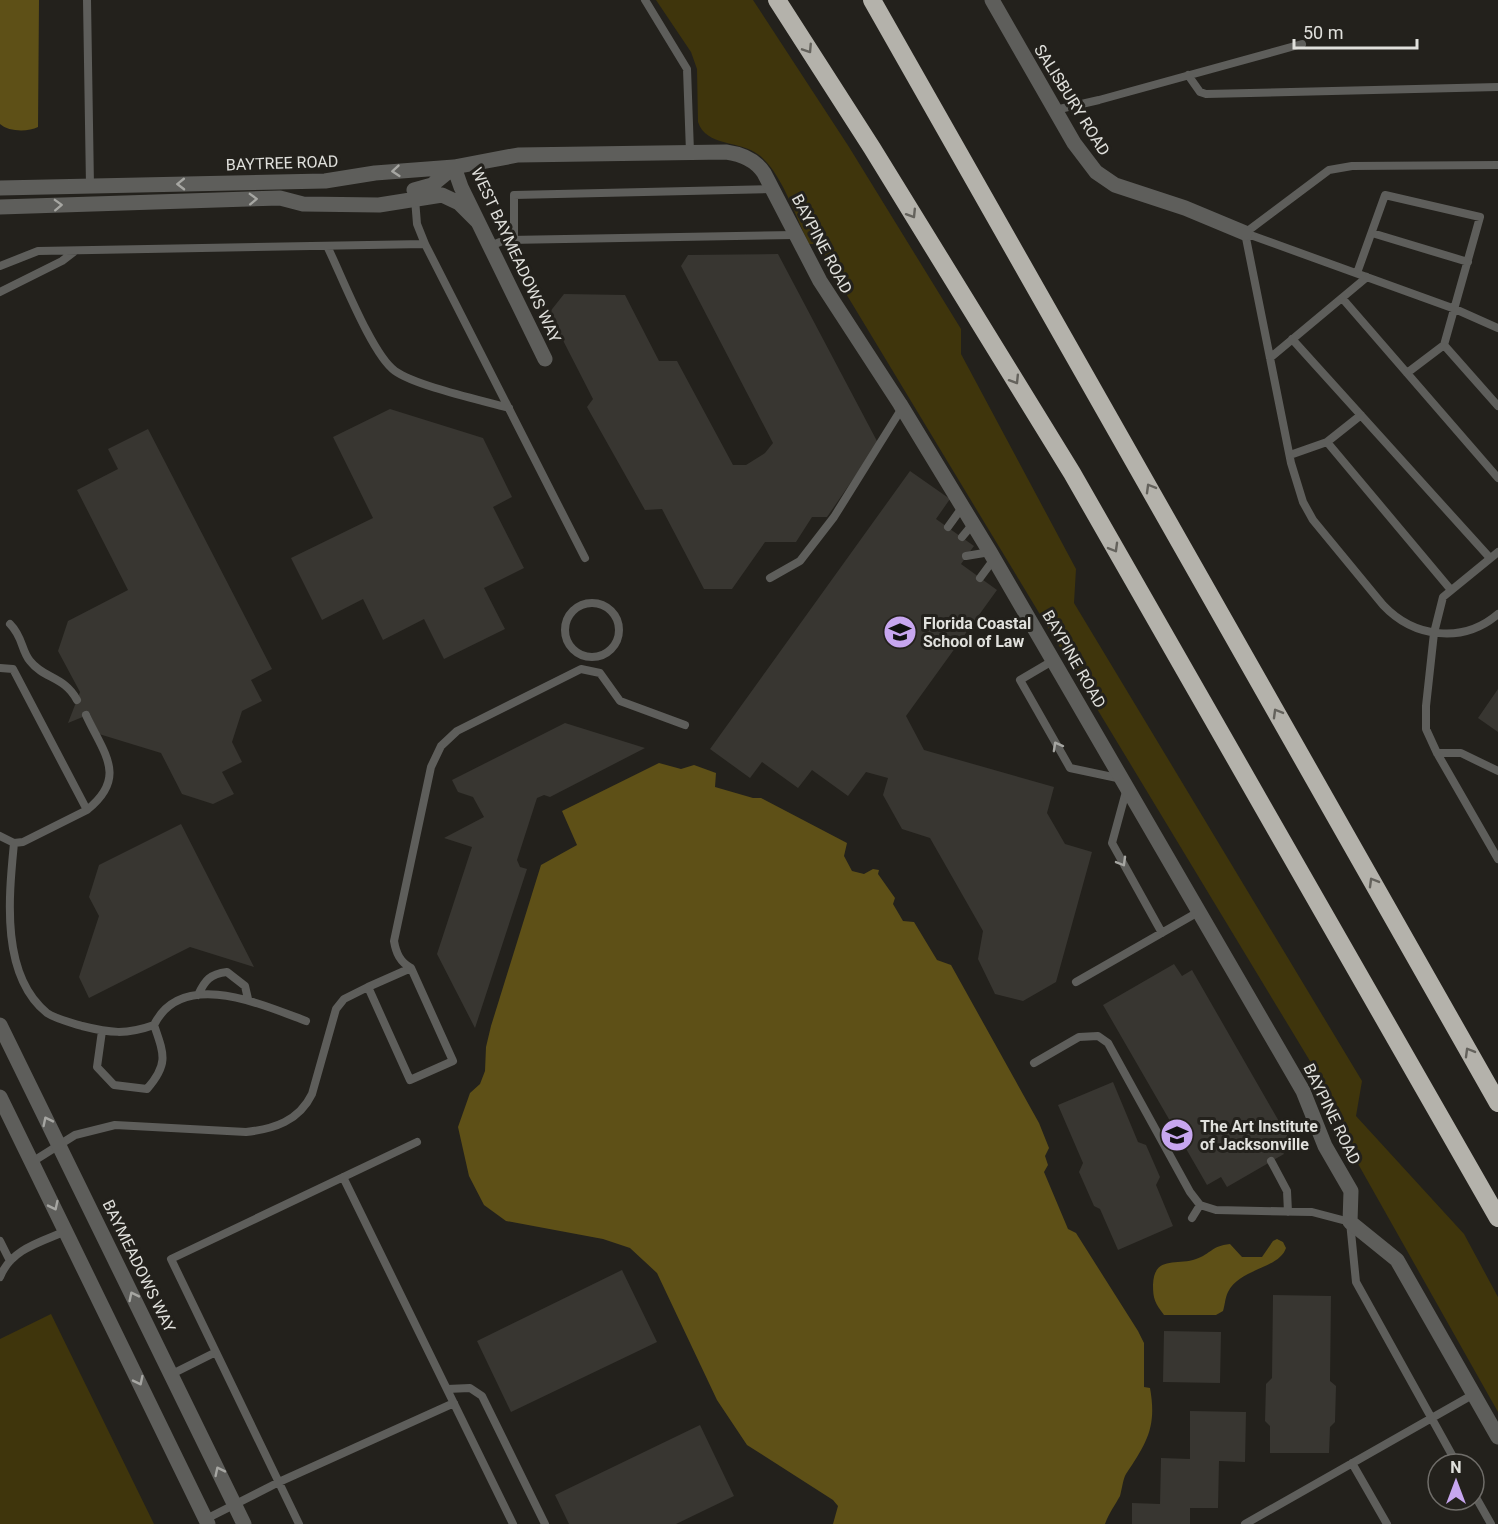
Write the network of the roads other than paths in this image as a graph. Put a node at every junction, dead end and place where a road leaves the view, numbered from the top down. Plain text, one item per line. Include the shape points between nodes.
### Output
1 (87, 0) edge
2 (645, 0) edge
3 (777, 0) edge
4 (872, 0) edge
5 (992, 0) edge
6 (1302, 44) dead end
7 (1188, 75) junction
8 (1498, 87) edge
9 (1055, 110) junction
10 (690, 152) junction
11 (1498, 165) edge
12 (454, 167) junction
13 (90, 186) junction
14 (0, 189) edge
15 (772, 189) junction
16 (280, 198) junction
17 (415, 200) junction
18 (0, 207) edge
19 (478, 222) junction
20 (1245, 233) junction
21 (1372, 233) junction
22 (795, 235) junction
23 (514, 239) junction
24 (425, 244) junction
25 (327, 246) junction
26 (490, 246) junction
27 (76, 251) junction
28 (1468, 262) junction
29 (0, 266) edge
30 (1357, 273) junction
31 (1367, 277) junction
32 (0, 292) edge
33 (1342, 298) junction
34 (1455, 309) junction
35 (1498, 328) edge
36 (1292, 339) junction
37 (1444, 345) junction
38 (1270, 358) junction
39 (545, 359) dead end
40 (1407, 373) junction
41 (1498, 406) edge
42 (508, 408) junction
43 (902, 408) junction
44 (1361, 415) junction
45 (1327, 442) junction
46 (1290, 455) junction
47 (1498, 478) edge
48 (961, 509) junction
49 (948, 527) dead end
50 (1498, 552) edge
51 (966, 556) dead end
52 (992, 556) junction
53 (585, 558) dead end
54 (1490, 558) junction
55 (770, 578) dead end
56 (980, 578) dead end
57 (1451, 590) junction
58 (1498, 614) edge
59 (10, 624) dead end
60 (1434, 633) junction
61 (591, 657) junction
62 (1054, 660) junction
63 (0, 668) edge
64 (590, 669) junction
65 (77, 700) dead end
66 (86, 715) dead end
67 (685, 725) dead end
68 (1437, 753) junction
69 (1498, 771) edge
70 (1125, 783) junction
71 (87, 810) junction
72 (0, 836) edge
73 (14, 843) junction
74 (1498, 859) edge
75 (1200, 911) junction
76 (1162, 933) junction
77 (411, 968) junction
78 (1076, 982) dead end
79 (368, 987) junction
80 (198, 995) junction
81 (248, 999) junction
82 (306, 1021) dead end
83 (154, 1024) junction
84 (0, 1025) edge
85 (102, 1030) junction
86 (1034, 1063) dead end
87 (0, 1097) edge
88 (1498, 1103) edge
89 (4, 1117) edge
90 (417, 1142) dead end
91 (60, 1146) junction
92 (1271, 1161) dead end
93 (32, 1162) junction
94 (343, 1178) junction
95 (1200, 1205) junction
96 (1288, 1212) junction
97 (1192, 1218) dead end
98 (1498, 1218) edge
99 (1350, 1222) junction
100 (66, 1231) junction
101 (0, 1241) edge
102 (10, 1261) junction
103 (0, 1277) edge
104 (216, 1352) junction
105 (172, 1374) junction
106 (447, 1389) junction
107 (1474, 1394) junction
108 (454, 1403) junction
109 (1432, 1418) junction
110 (1498, 1437) edge
111 (1450, 1452) edge
112 (1352, 1463) junction
113 (279, 1482) junction
114 (235, 1505) junction
115 (207, 1522) edge
116 (244, 1524) edge
117 (299, 1524) edge
118 (513, 1524) edge
119 (546, 1524) edge
120 (1245, 1524) edge
121 (1387, 1524) edge

1 - 13 lane
2 - 10 lane via 687,69
3 -> 98 highway via 1072,473
88 -> 4 highway
5 - 9 street, SALISBURY ROAD
6 - 7 lane
7 - 8 lane via 1206,94
7 - 9 lane
9 - 20 street, SALISBURY ROAD via 1084,158 1115,185 1195,211
10 - 12 street, BAYPINE ROAD via 518,155
10 - 15 street, BAYPINE ROAD via 742,155 761,168
11 - 20 lane via 1352,166 1329,170
12 -> 13 street, BAYTREE ROAD via 325,181
12 - 16 street, BAYTREE ROAD via 432,185 392,195
12 - 19 street, WEST BAYMEADOWS WAY
13 - 14 street, BAYTREE ROAD
15 - 22 street, BAYPINE ROAD
15 - 23 lane via 514,195
16 - 17 street, BAYTREE ROAD via 303,204 379,205
18 -> 16 street, BAYTREE ROAD
17 - 19 street, BAYTREE ROAD via 435,195 452,197
17 - 24 lane via 417,224
19 - 26 street, WEST BAYMEADOWS WAY
20 - 30 lane
20 - 38 lane
21 - 28 lane
21 - 28 lane via 1385,195 1480,218
21 - 30 lane
22 - 23 lane
22 - 43 street, BAYPINE ROAD via 855,339
23 - 26 lane
24 - 25 lane
24 - 42 lane
25 - 27 lane
25 - 42 lane via 378,352 392,369
26 - 39 street, WEST BAYMEADOWS WAY
27 - 29 lane via 35,251
27 - 32 lane
28 - 34 lane
30 - 31 lane
31 - 33 lane
31 - 34 lane
33 - 36 lane
33 - 40 lane
34 - 35 lane
34 - 37 lane
36 - 38 lane
36 - 44 lane
37 - 40 lane
37 - 41 lane
38 - 46 lane
40 - 47 lane
42 - 53 lane
43 - 48 street, BAYPINE ROAD
43 - 55 lane via 800,561
44 - 45 lane
44 - 54 lane
45 - 46 lane
45 - 57 lane
46 - 60 lane via 1303,502 1313,520 1396,618 1412,628
48 - 49 lane
48 - 52 street, BAYPINE ROAD via 967,531
50 - 54 lane
51 - 52 lane
52 - 56 lane
52 - 62 street, BAYPINE ROAD
54 - 57 lane
57 - 60 lane via 1443,597
58 - 60 lane via 1475,628
59 - 65 lane via 19,633 29,661 70,688
60 - 68 lane via 1426,729
61 - 61 lane via 570,646 565,630 575,608 591,602 614,613 620,630 608,652
61 - 64 lane
62 - 70 street, BAYPINE ROAD
70 -> 62 lane via 1070,768 1020,680
63 - 71 lane via 12,669
64 - 67 lane via 603,676 620,701
64 - 77 lane via 571,671 457,731 441,746 431,767 394,941 398,957
66 - 71 lane via 108,763 110,778 108,788
68 - 69 lane via 1461,753
68 - 74 lane
70 - 75 street, BAYPINE ROAD
70 -> 76 lane via 1112,843
71 - 73 lane via 35,837
72 - 73 lane
73 - 85 lane via 9,901 13,952 28,990 48,1013
75 - 76 lane
75 - 99 street, BAYPINE ROAD via 1303,1091 1325,1146 1351,1191
76 - 78 lane
77 - 79 lane
77 - 79 lane via 453,1061 442,1066 410,1080
79 - 91 lane via 344,999 336,1009 312,1094 306,1106 290,1120 246,1132 115,1125 75,1135
80 - 81 lane
80 - 81 lane via 205,980 227,972 245,986
80 - 83 lane via 174,1000 160,1012
81 - 82 lane
83 - 85 lane via 130,1033
83 - 85 lane via 162,1048 161,1073 147,1089 114,1085 97,1067
91 -> 84 street, BAYMEADOWS WAY
86 - 95 lane via 1079,1037 1092,1034 1104,1038
87 - 89 street
89 - 93 street
90 - 94 lane
91 - 93 lane
105 -> 91 street, BAYMEADOWS WAY
92 - 96 lane via 1287,1191
93 -> 100 street
94 - 104 lane via 171,1259
94 - 106 lane
95 - 96 lane via 1216,1210
95 - 97 lane
96 - 99 lane via 1312,1212
99 - 107 street via 1397,1260
99 - 109 lane via 1356,1282
100 - 102 lane via 21,1250
100 -> 115 street
101 - 102 lane
102 - 103 lane
104 - 105 lane
104 - 113 lane
114 -> 105 street, BAYMEADOWS WAY
106 - 108 lane
106 - 119 lane via 470,1388 482,1396
107 - 109 lane
107 - 110 street
108 - 113 lane
108 - 118 lane
109 - 111 lane
109 - 112 lane
112 - 120 lane
112 - 121 lane
113 - 114 lane
113 - 117 lane
114 - 115 lane
114 - 116 street, BAYMEADOWS WAY

